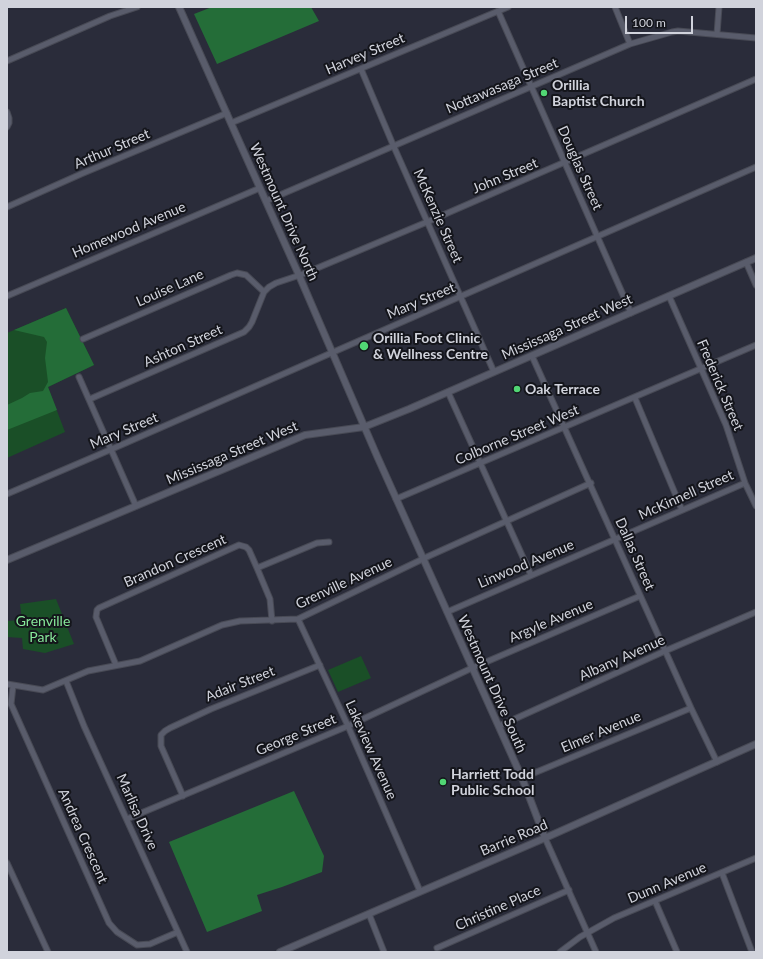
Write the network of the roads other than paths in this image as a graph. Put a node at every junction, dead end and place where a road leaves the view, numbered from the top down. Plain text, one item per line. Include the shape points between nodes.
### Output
1 (137, 7) edge
2 (179, 7) edge
3 (508, 7) edge
4 (615, 7) edge
5 (719, 7) edge
6 (498, 12) junction
7 (717, 34) junction
8 (755, 38) edge
9 (756, 43) edge
10 (630, 44) junction
11 (7, 61) edge
12 (361, 69) junction
13 (756, 80) edge
14 (531, 87) junction
15 (7, 112) edge
16 (227, 113) junction
17 (231, 123) junction
18 (7, 127) edge
19 (394, 147) junction
20 (565, 163) junction
21 (756, 167) edge
22 (260, 188) junction
23 (266, 202) junction
24 (7, 207) edge
25 (428, 222) junction
26 (598, 237) junction
27 (756, 258) edge
28 (746, 262) junction
29 (299, 276) junction
30 (756, 285) edge
31 (264, 292) junction
32 (7, 296) edge
33 (668, 296) junction
34 (461, 297) junction
35 (631, 313) junction
36 (83, 339) dead end
37 (756, 345) edge
38 (333, 352) junction
39 (532, 356) junction
40 (701, 369) junction
41 (494, 372) junction
42 (80, 377) dead end
43 (448, 392) junction
44 (636, 398) junction
45 (90, 399) junction
46 (364, 427) junction
47 (566, 428) junction
48 (112, 449) junction
49 (480, 463) junction
50 (590, 483) junction
51 (744, 483) junction
52 (7, 494) edge
53 (396, 499) junction
54 (136, 506) junction
55 (756, 506) edge
56 (682, 510) junction
57 (507, 521) junction
58 (615, 539) junction
59 (329, 542) dead end
60 (423, 559) junction
61 (7, 560) edge
62 (257, 568) junction
63 (531, 575) junction
64 (640, 596) junction
65 (447, 612) junction
66 (756, 612) edge
67 (298, 619) junction
68 (272, 621) junction
69 (665, 651) junction
70 (116, 665) junction
71 (320, 665) junction
72 (472, 668) junction
73 (66, 681) junction
74 (7, 684) edge
75 (13, 686) junction
76 (691, 708) junction
77 (348, 726) junction
78 (499, 726) junction
79 (756, 744) edge
80 (717, 762) junction
81 (522, 778) junction
82 (183, 796) junction
83 (127, 819) junction
84 (545, 838) junction
85 (756, 858) edge
86 (7, 863) edge
87 (722, 873) junction
88 (569, 890) junction
89 (420, 891) junction
90 (655, 901) junction
91 (369, 914) junction
92 (178, 932) junction
93 (588, 932) junction
94 (437, 948) dead end
95 (48, 952) edge
96 (187, 952) edge
97 (280, 952) edge
98 (384, 952) edge
99 (560, 952) edge
100 (596, 952) edge
101 (677, 952) edge
102 (752, 952) edge

1 - 11 street via 110,16
2 - 16 street, Westmount Drive North
3 - 6 street, Harvey Street
4 - 10 street
5 - 7 street
6 - 12 street, Harvey Street
6 - 14 street, Douglas Street
7 - 8 street, Nottawasaga Street
7 - 10 street, Nottawasaga Street via 672,32
8 - 9 street
10 - 14 street, Nottawasaga Street
12 - 17 street, Harvey Street
12 - 19 street, McKenzie Street
13 - 20 street, John Street
14 - 19 street, Nottawasaga Street
14 - 20 street, Douglas Street
15 - 18 street
16 - 17 street, Westmount Drive North
16 - 24 street, Arthur Street
17 - 22 street, Westmount Drive North
19 - 23 street, Nottawasaga Street
19 - 25 street, McKenzie Street
20 - 25 street, John Street
20 - 26 street, Douglas Street
21 - 26 street, Mary Street
22 - 23 street, Westmount Drive North
22 - 32 street, Homewood Avenue
23 - 29 street, Westmount Drive North
25 - 29 street, John Street
25 - 34 street, McKenzie Street
26 - 34 street, Mary Street
26 - 35 street, Douglas Street
27 - 28 street, Mississaga Street West
28 - 30 street
28 - 33 street, Mississaga Street West
29 - 31 street, John Street via 276,283
29 - 38 street, Westmount Drive North
31 - 36 street, Louise Lane via 246,275 237,273
31 - 45 street, Ashton Street via 252,322 244,332
33 - 35 street, Mississaga Street West
33 - 40 street, Frederick Street
34 - 38 street, Mary Street
34 - 41 street, McKenzie Street
35 - 39 street, Mississaga Street West
37 - 40 street, Colborne Street West
38 - 46 street, Westmount Drive North
38 - 48 street, Mary Street
39 - 41 street, Mississaga Street West
39 - 47 street, Dallas Street
40 - 44 street, Colborne Street West
40 - 51 street, Frederick Street via 726,425
41 - 43 street, Mississaga Street West
42 - 45 street
43 - 46 street, Mississaga Street West
43 - 49 street
44 - 47 street, Colborne Street West
44 - 56 street
45 - 48 street
46 - 53 street, Westmount Drive South
46 - 54 street, Mississaga Street West via 305,435
47 - 49 street, Colborne Street West
47 - 50 street, Dallas Street
48 - 52 street, Mary Street
48 - 54 street
49 - 53 street, Colborne Street West
49 - 57 street
50 - 57 street, Grenville Avenue
50 - 58 street, Dallas Street
51 - 55 street, Frederick Street
51 - 56 street, McKinnell Street
53 - 60 street, Westmount Drive South
54 - 61 street, Mississaga Street West
56 - 58 street, McKinnell Street
57 - 60 street, Grenville Avenue
57 - 63 street
58 - 63 street, Linwood Avenue
58 - 64 street, Dallas Street
59 - 62 street via 317,542
60 - 65 street, Westmount Drive South
60 - 67 street, Grenville Avenue
62 - 68 street, Brandon Crescent via 270,599
62 - 70 street, Brandon Crescent via 249,550 239,546 99,608 96,617
63 - 65 street, Linwood Avenue
64 - 69 street, Dallas Street
64 - 72 street, Argyle Avenue
65 - 72 street, Westmount Drive South
66 - 69 street, Albany Avenue
67 - 68 street, Grenville Avenue
67 - 71 street, Lakeview Avenue
68 - 70 street, Grenville Avenue via 240,621 222,625 148,658
69 - 76 street, Dallas Street
69 - 78 street, Albany Avenue
70 - 73 street, Grenville Avenue via 88,671
71 - 77 street, Lakeview Avenue
71 - 82 street, Adair Street via 210,709 161,735 161,746
72 - 77 street, George Street
72 - 78 street, Westmount Drive South
73 - 75 street, Grenville Avenue via 39,690
73 - 83 street, Marlisa Drive
74 - 75 street, Grenville Avenue
75 - 92 street, Andrea Crescent via 11,704 109,923 117,932 137,945 150,944
76 - 80 street, Dallas Street
76 - 81 street, Elmer Avenue
77 - 82 street, George Street
77 - 89 street, Lakeview Avenue
78 - 81 street, Westmount Drive South
79 - 80 street, Barrie Road
80 - 84 street, Barrie Road
81 - 84 street, Westmount Drive South
82 - 83 street, George Street
83 - 92 street, Marlisa Drive
84 - 88 street, Westmount Drive South
84 - 89 street, Barrie Road
85 - 87 street, Dunn Avenue
86 - 95 street
87 - 90 street, Dunn Avenue
87 - 102 street
88 - 93 street, Westmount Drive South
88 - 94 street, Christine Place
89 - 91 street, Barrie Road
90 - 93 street, Dunn Avenue
90 - 101 street
91 - 97 street, Barrie Road
91 - 98 street
92 - 96 street, Marlisa Drive
93 - 99 street, Dunn Avenue
93 - 100 street, Westmount Drive South

